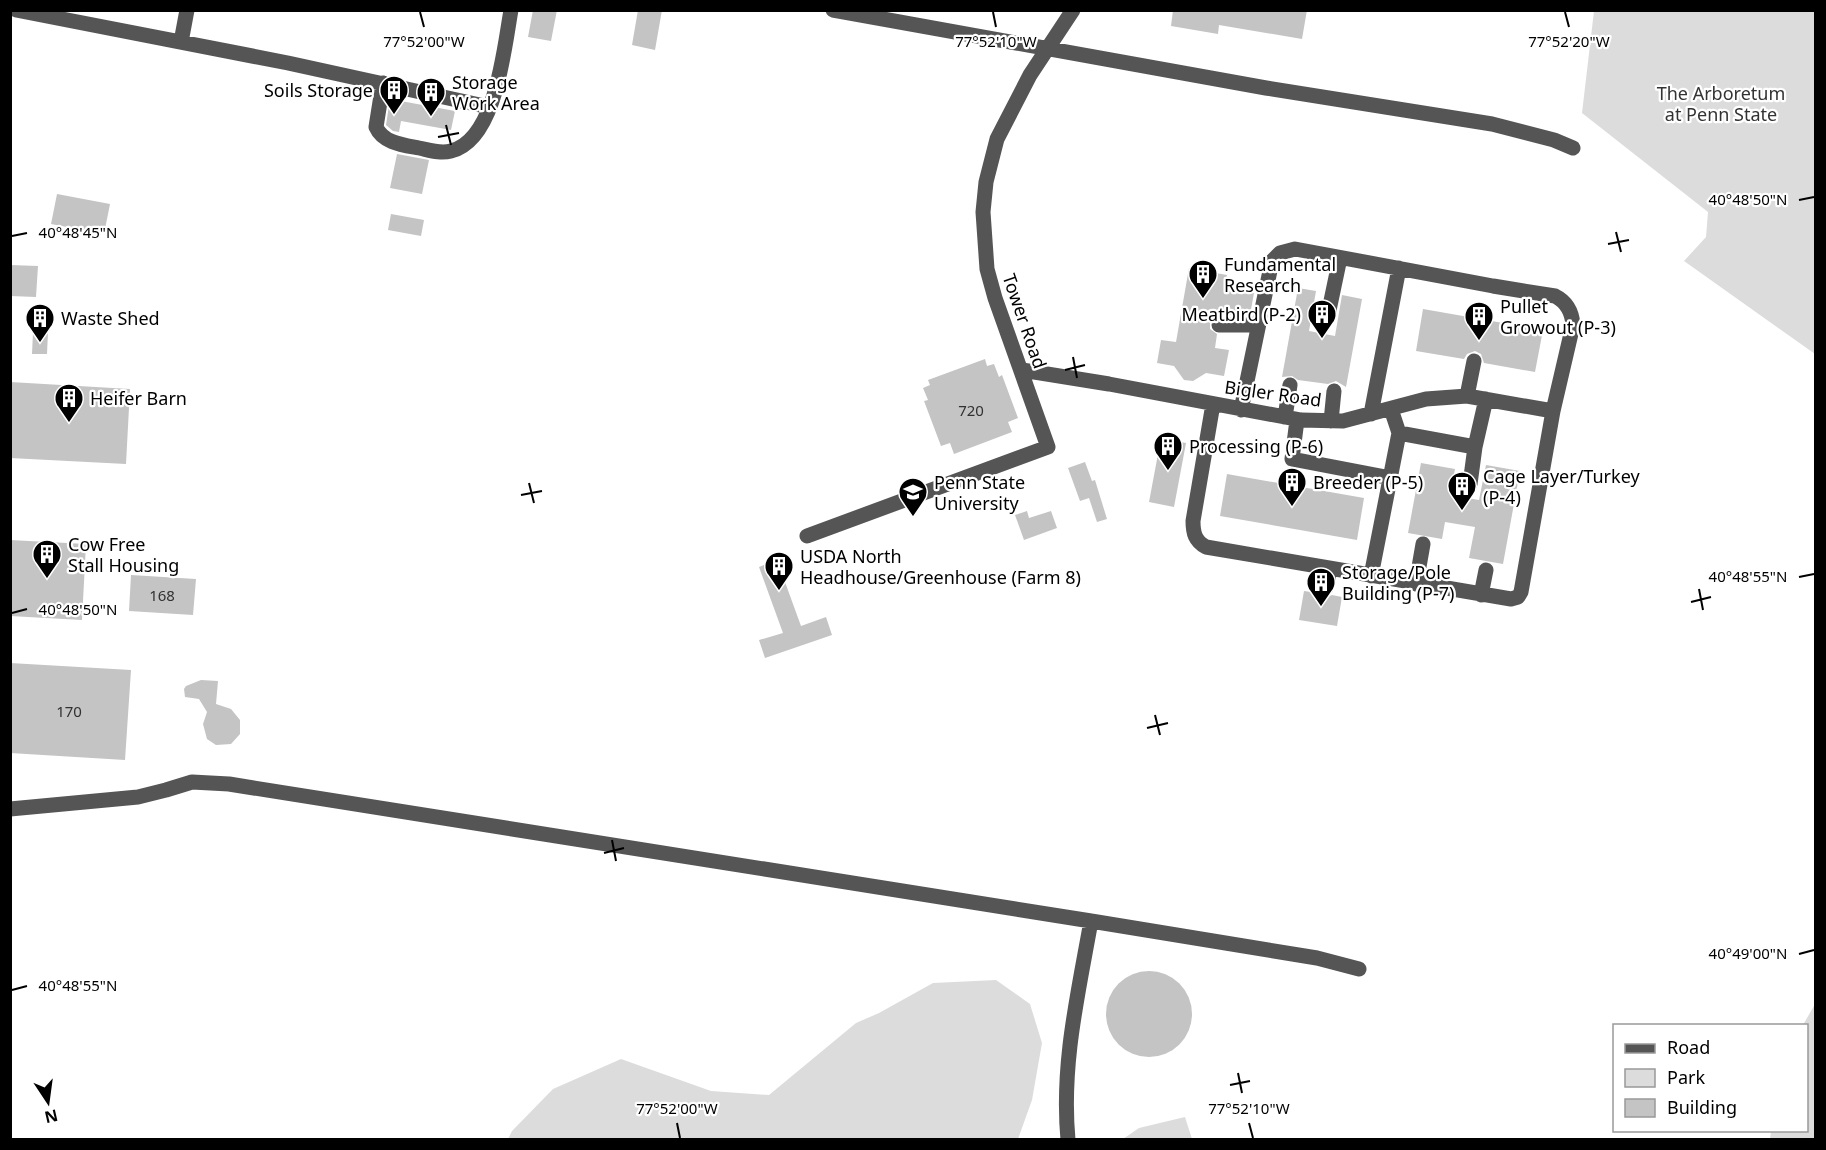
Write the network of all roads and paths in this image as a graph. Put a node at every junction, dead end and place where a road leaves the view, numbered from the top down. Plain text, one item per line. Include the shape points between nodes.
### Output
1 (16, 10) edge
2 (187, 10) edge
3 (511, 10) edge
4 (833, 10) edge
5 (1073, 10) edge
6 (181, 42) junction
7 (1048, 48) junction
8 (383, 83) junction
9 (489, 107) junction
10 (1572, 148) dead end
11 (1340, 258) junction
12 (1399, 268) junction
13 (1328, 315) dead end
14 (1219, 325) dead end
15 (1258, 325) junction
16 (1474, 361) dead end
17 (1022, 370) junction
18 (1290, 385) dead end
19 (1334, 392) dead end
20 (1467, 396) junction
21 (1486, 399) junction
22 (1213, 404) junction
23 (1391, 409) junction
24 (1241, 410) junction
25 (1553, 411) junction
26 (1371, 414) junction
27 (1291, 419) junction
28 (1331, 421) junction
29 (1399, 433) junction
30 (1475, 447) junction
31 (1390, 478) junction
32 (1470, 484) dead end
33 (807, 536) dead end
34 (1424, 544) dead end
35 (1330, 569) junction
36 (1486, 570) dead end
37 (1371, 576) junction
38 (1416, 584) junction
39 (1326, 588) dead end
40 (1481, 595) junction
41 (10, 809) edge
42 (1091, 921) junction
43 (1359, 969) dead end
44 (1068, 1140) edge

1 - 6 street
2 - 6 street
3 - 9 street
4 - 7 street
5 - 7 street, Tower Road
6 - 8 street
7 - 10 street via 1492,124
7 - 17 street, Tower Road via 997,139 983,212 987,269 994,298
8 - 9 street
8 - 9 street via 376,127 385,139 403,145 440,153 460,148 484,122
11 - 12 street
11 - 13 street
11 - 15 street via 1295,249 1280,253 1272,261
12 - 25 street via 1562,299 1573,325
12 - 26 street
14 - 15 street
15 - 24 street
16 - 20 street
17 - 22 street, Bigler Road
17 - 33 street, Tower Road via 1048,447
18 - 27 street
19 - 28 street
20 - 21 street, Bigler Road
20 - 23 street, Bigler Road via 1426,399
21 - 25 street, Bigler Road
21 - 30 street
22 - 24 street, Bigler Road
22 - 35 street via 1193,521 1198,543
23 - 26 street, Bigler Road
23 - 29 street
24 - 27 street, Bigler Road
25 - 40 street via 1521,592 1511,599
26 - 28 street, Bigler Road
27 - 28 street, Bigler Road
27 - 31 street via 1292,459
29 - 30 street
29 - 31 street
30 - 32 street
31 - 37 street
34 - 38 street
35 - 37 street
35 - 39 street
36 - 40 street
37 - 38 street
38 - 40 street
41 - 42 street via 138,797 192,782 229,784
42 - 43 street via 1317,958
42 - 44 street via 1070,1040 1065,1101

